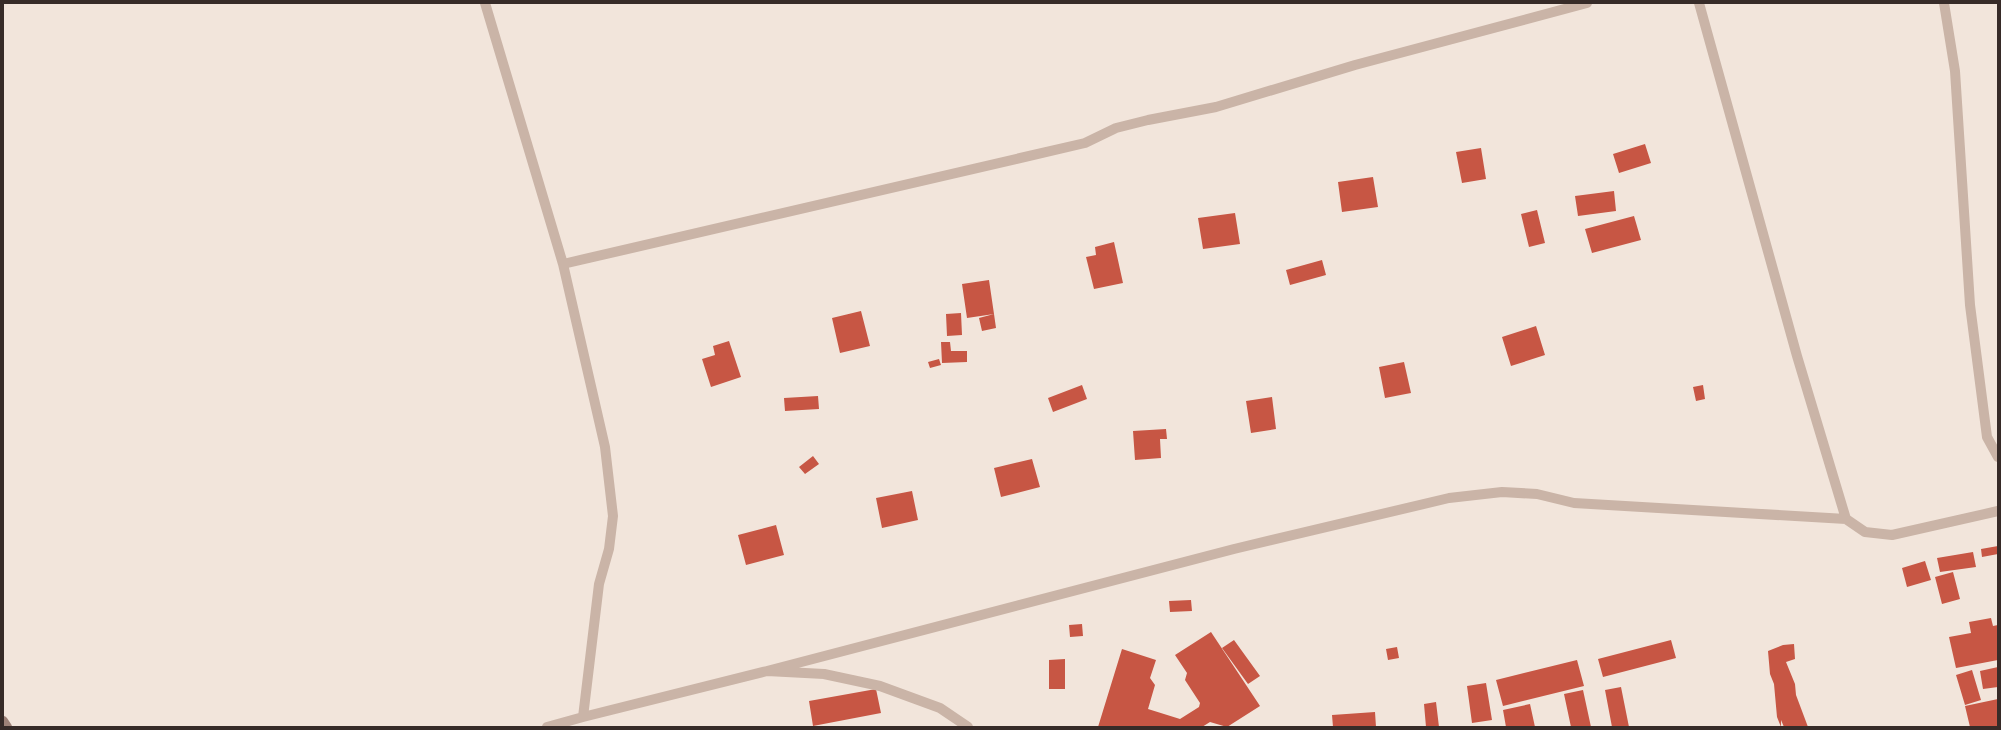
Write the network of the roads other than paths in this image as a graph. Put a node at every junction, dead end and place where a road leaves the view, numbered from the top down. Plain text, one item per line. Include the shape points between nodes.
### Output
1 (485, 3) edge
2 (1587, 3) edge
3 (1699, 3) edge
4 (1944, 3) edge
5 (563, 264) junction
6 (1998, 458) edge
7 (1998, 511) edge
8 (1846, 519) junction
9 (767, 671) junction
10 (583, 717) junction
11 (3, 721) edge
12 (7, 727) edge
13 (547, 727) edge
14 (968, 727) edge

1 - 5 street
2 - 5 street via 1355,65 1216,107 1116,128 1085,143
3 - 8 street via 1797,356
4 - 6 street via 1955,71 1970,305 1987,437
5 - 10 street via 605,447 613,516 609,549 599,584
7 - 8 street via 1892,535 1865,532
8 - 9 street via 1574,503 1537,494 1502,492 1448,498 1226,551
9 - 10 street
9 - 14 street via 824,674 880,686 940,708
10 - 13 street
11 - 12 main road

